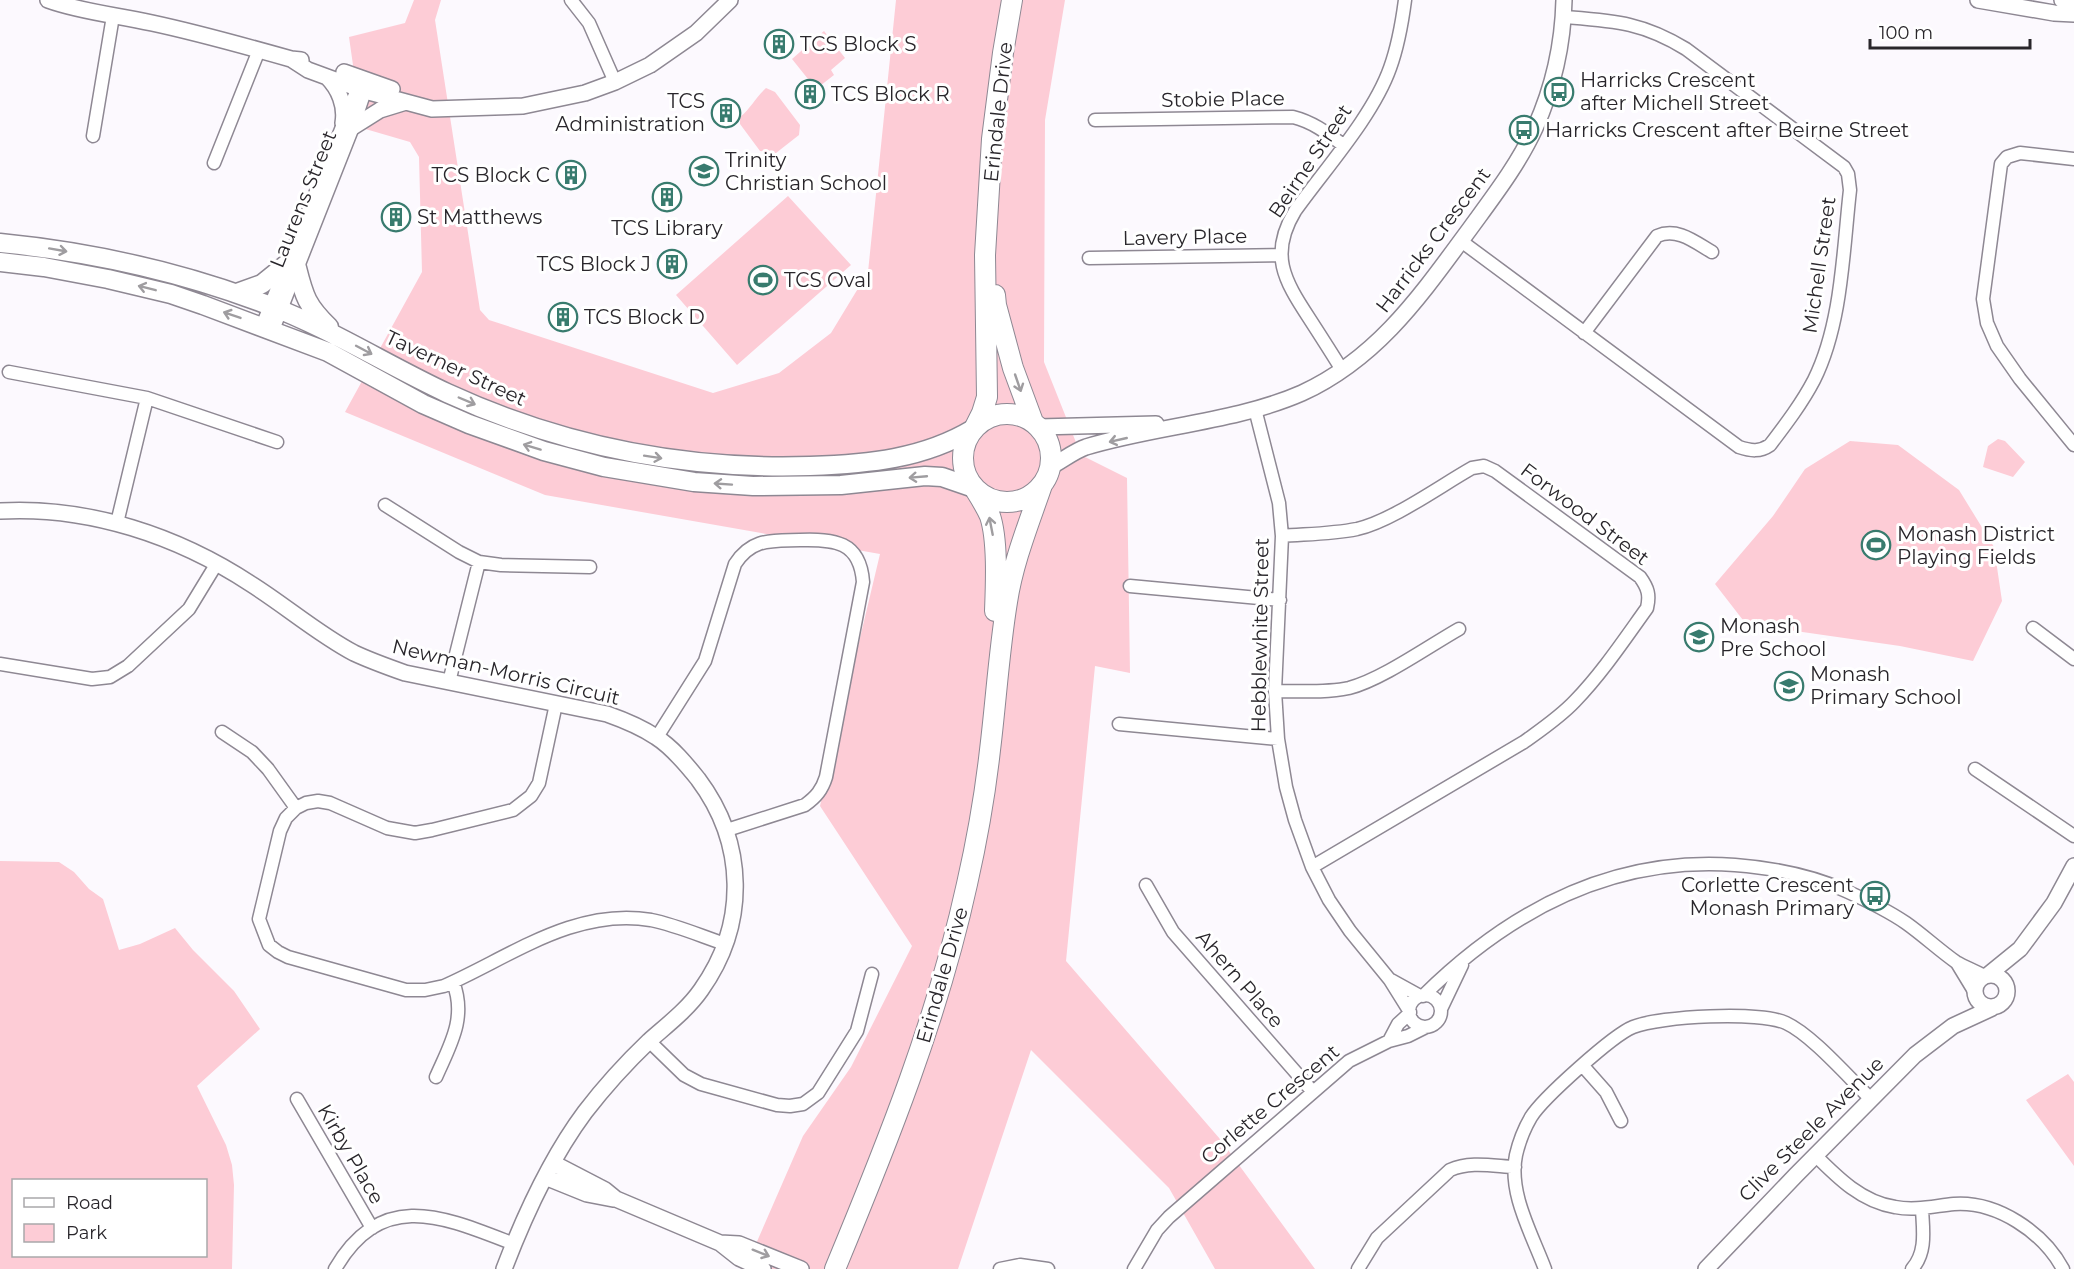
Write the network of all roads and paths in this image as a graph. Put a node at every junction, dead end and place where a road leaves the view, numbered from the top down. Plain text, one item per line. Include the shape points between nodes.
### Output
1 (48, 0) edge
2 (571, 0) edge
3 (730, 0) edge
4 (1012, 0) edge
5 (1405, 0) edge
6 (1564, 0) edge
7 (1978, 0) edge
8 (2062, 0) edge
9 (2074, 1) edge
10 (2074, 14) edge
11 (113, 16) junction
12 (1564, 17) junction
13 (259, 50) junction
14 (291, 59) junction
15 (326, 76) junction
16 (615, 82) junction
17 (363, 85) junction
18 (406, 102) junction
19 (437, 106) junction
20 (1095, 120) dead end
21 (348, 125) junction
22 (93, 136) dead end
23 (1343, 145) junction
24 (2074, 159) edge
25 (214, 163) dead end
26 (988, 224) junction
27 (1461, 241) junction
28 (0, 243) edge
29 (1712, 252) dead end
30 (1281, 255) junction
31 (1089, 258) dead end
32 (0, 262) edge
33 (292, 265) junction
34 (237, 293) junction
35 (276, 308) junction
36 (267, 328) junction
37 (1584, 333) junction
38 (336, 335) junction
39 (1342, 370) junction
40 (9, 372) dead end
41 (147, 398) junction
42 (1255, 409) junction
43 (1192, 422) junction
44 (1036, 424) junction
45 (974, 428) junction
46 (277, 442) dead end
47 (2074, 445) edge
48 (1046, 476) junction
49 (974, 488) junction
50 (385, 505) dead end
51 (0, 511) edge
52 (117, 523) junction
53 (1282, 536) junction
54 (217, 562) junction
55 (479, 562) junction
56 (590, 567) dead end
57 (1130, 586) dead end
58 (1280, 600) junction
59 (2033, 628) dead end
60 (1459, 629) dead end
61 (2074, 659) edge
62 (0, 664) edge
63 (997, 668) junction
64 (449, 682) junction
65 (1275, 691) junction
66 (556, 704) junction
67 (1119, 724) dead end
68 (222, 732) dead end
69 (657, 737) junction
70 (1278, 739) junction
71 (1975, 769) dead end
72 (296, 808) junction
73 (727, 831) junction
74 (2074, 836) edge
75 (2074, 866) edge
76 (1312, 867) junction
77 (1146, 885) dead end
78 (725, 944) junction
79 (2020, 949) junction
80 (1465, 959) junction
81 (1956, 962) junction
82 (872, 974) dead end
83 (1986, 975) junction
84 (1390, 980) junction
85 (453, 982) junction
86 (2007, 986) junction
87 (1974, 993) junction
88 (1422, 996) junction
89 (1992, 1008) junction
90 (1441, 1009) junction
91 (1410, 1012) junction
92 (1953, 1026) junction
93 (1426, 1027) junction
94 (649, 1041) junction
95 (1389, 1041) junction
96 (1583, 1066) junction
97 (436, 1077) dead end
98 (1313, 1092) junction
99 (297, 1099) dead end
100 (1871, 1099) junction
101 (1621, 1121) dead end
102 (1815, 1155) junction
103 (1515, 1167) junction
104 (549, 1170) junction
105 (1923, 1209) junction
106 (372, 1228) junction
107 (720, 1243) junction
108 (514, 1244) junction
109 (335, 1269) edge
110 (504, 1269) edge
111 (763, 1269) edge
112 (801, 1269) edge
113 (835, 1269) edge
114 (1000, 1269) edge
115 (1048, 1269) edge
116 (1134, 1269) edge
117 (1358, 1269) edge
118 (1545, 1269) edge
119 (1706, 1269) edge
120 (1912, 1269) edge
121 (2064, 1269) edge

1 - 11 street
2 - 16 street via 589,23
3 - 16 street via 680,45
4 - 26 main road, Erindale Drive via 992,139
5 - 23 street, Beirne Street via 1399,40 1389,70 1376,98
6 - 12 street, Harricks Crescent
7 - 10 street
8 - 9 street
11 - 13 street
11 - 22 street
12 - 27 street, Harricks Crescent via 1553,75 1535,129 1518,162
12 - 37 street, Michell Street via 1634,24 1666,36 1837,160 1850,182 1836,303 1826,349 1800,405 1764,449 1739,447
13 - 14 street
13 - 25 street
14 - 15 street
14 - 17 street via 312,61
15 - 17 street
15 - 21 street via 341,99
16 - 19 street via 563,99 523,106
17 - 18 street
17 - 19 street
17 - 21 street, Laurens Street
18 - 19 street
18 - 21 street
20 - 23 street, Stobie Place via 1293,117 1321,128
21 - 33 street, Laurens Street
23 - 30 street, Beirne Street via 1291,217 1284,231
24 - 47 street via 2020,153 2001,164 1983,299 1987,323 1997,346 2035,400
26 -> 44 main road, Erindale Drive via 996,304 1012,368
26 - 45 main road, Erindale Drive via 987,397
27 - 37 street, Michell Street
27 - 39 street, Harricks Crescent via 1410,310
28 -> 34 main road, Taverner Street via 112,259
29 - 37 street via 1683,235 1657,236
30 - 31 street, Lavery Place
30 - 39 street, Beirne Street via 1292,293
36 -> 32 main road via 171,294 44,267
33 - 34 main road via 262,284
33 - 35 street, Laurens Street
33 - 38 main road via 309,306
34 - 35 main road, Taverner Street
35 - 36 street, Laurens Street
35 - 38 main road, Taverner Street
49 -> 36 main road via 934,476 831,485 753,486 694,482 594,464 514,442 469,424 328,352
38 -> 45 main road, Taverner Street via 500,416 579,441 641,455 716,465 834,465 930,450
39 - 42 street, Harricks Crescent via 1301,393
40 - 41 street
41 - 46 street
41 - 52 street
42 - 43 street, Harricks Crescent
42 - 53 street, Hebblewhite Street via 1276,493
43 - 44 street, Harricks Crescent
43 -> 48 street, Harricks Crescent via 1084,448
44 - 45 main road via 1006,413 986,418
44 - 48 main road via 1050,445
45 - 49 main road via 964,445 962,460
48 - 49 main road via 1030,496 1009,502 987,497
48 - 63 main road, Erindale Drive via 1012,573
63 -> 49 main road, Erindale Drive via 993,531 986,507
50 - 55 street
51 - 52 street, Newman-Morris Circuit via 60,513
52 - 54 street, Newman-Morris Circuit
53 - 58 street, Hebblewhite Street
53 - 76 street, Forwood Street via 1358,529 1382,520 1472,468 1484,466 1640,577 1650,598 1647,608 1596,677 1551,724
54 - 62 street via 189,609 116,675 92,679
54 - 64 street, Newman-Morris Circuit via 354,653 405,673
55 - 56 street
55 - 64 street
57 - 58 street
58 - 65 street, Hebblewhite Street
59 - 61 street
60 - 65 street via 1371,680 1349,688
63 - 113 main road, Erindale Drive via 985,790 954,939 898,1114
64 - 66 street, Newman-Morris Circuit
65 - 70 street, Hebblewhite Street
66 - 69 street, Newman-Morris Circuit via 607,714
66 - 72 street via 539,783 531,796 513,810 415,833 387,828 330,803 318,801
67 - 70 street
68 - 72 street via 252,752
69 - 73 street, Newman-Morris Circuit via 689,767 707,791
69 - 73 street via 705,661 735,564 742,554 764,542 816,540 832,540 851,552 858,561 863,582 822,789 805,805
70 - 76 street, Hebblewhite Street via 1289,798
71 - 74 street
72 - 85 street via 280,831 260,908 259,924 269,945 288,957 406,990 425,990
73 - 78 street, Newman-Morris Circuit via 734,860 735,890 733,918
75 - 79 street via 2054,903
76 - 84 street, Hebblewhite Street via 1350,931
77 - 98 street, Ahern Place via 1173,932
78 - 85 street via 651,920 595,920 563,929
78 - 94 street, Newman-Morris Circuit via 700,991
79 - 83 street
79 - 86 street
80 - 81 street via 1511,924 1569,892 1638,871 1698,864 1761,867 1844,890 1904,921
80 - 88 street
80 - 90 street
81 - 83 street
81 - 87 street
82 - 94 street via 857,1030 818,1093 803,1104 777,1105 701,1083 684,1075
83 - 86 street via 1997,976
83 - 87 street via 1976,984
84 - 88 street, Hebblewhite Street
84 - 91 street, Hebblewhite Street
85 - 97 street via 459,1023
86 - 89 street via 2007,996
87 - 89 street via 1979,1003
87 - 92 street, Clive Steele Avenue via 1967,1011
88 - 90 street via 1436,1000
88 - 91 street via 1413,1002
89 - 92 street, Clive Steele Avenue
90 - 93 street via 1437,1021
91 - 93 street via 1415,1023
91 - 95 street, Corlette Crescent
92 - 100 street, Clive Steele Avenue via 1921,1049
93 - 95 street, Corlette Crescent
94 - 104 street, Newman-Morris Circuit via 587,1109
95 - 98 street, Corlette Crescent via 1349,1061
96 - 100 street via 1623,1032 1650,1021 1769,1017 1803,1033
96 - 101 street via 1606,1092
96 - 103 street via 1532,1115 1522,1134
98 - 116 street, Corlette Crescent via 1182,1205 1157,1230
99 - 106 street, Kirby Place
100 - 102 street, Clive Steele Avenue
102 - 105 street via 1854,1190 1873,1201
102 - 119 street, Clive Steele Avenue
103 - 117 street via 1470,1165 1450,1170 1377,1238
103 - 118 street via 1521,1205
104 - 107 street via 605,1190 616,1199
104 - 108 street, Newman-Morris Circuit
105 - 120 street via 1924,1242
105 - 121 street via 1965,1204 1998,1212 2038,1237
106 - 108 street via 407,1216 436,1216
106 - 109 street via 350,1246
107 - 111 street via 739,1258
107 -> 112 street via 739,1244
108 - 110 street, Newman-Morris Circuit
114 - 115 street via 1020,1265

